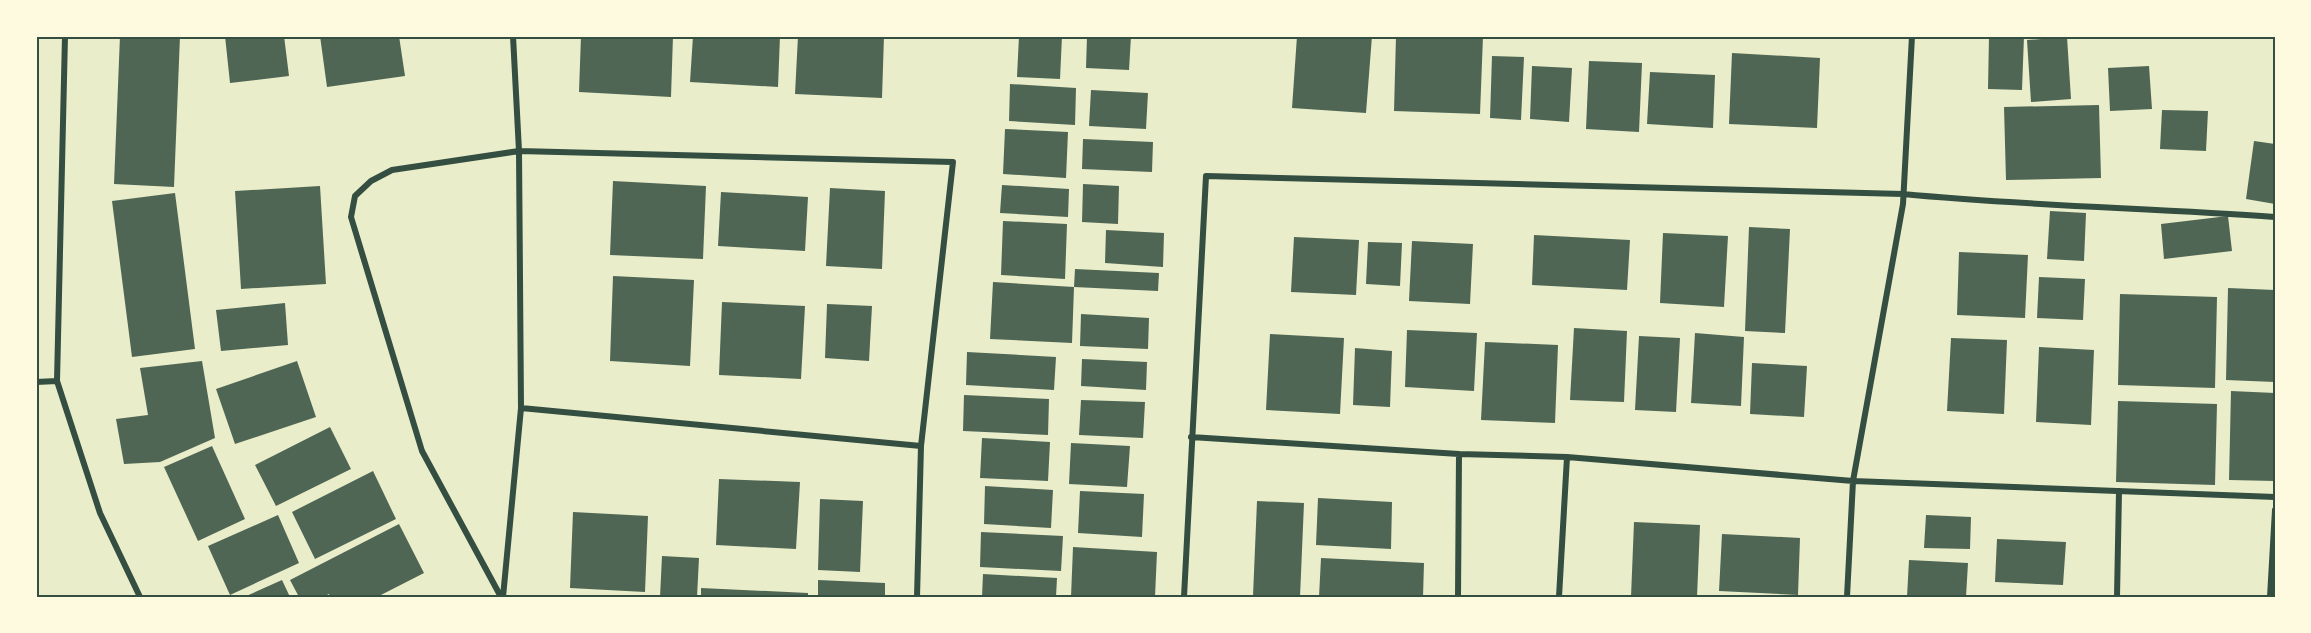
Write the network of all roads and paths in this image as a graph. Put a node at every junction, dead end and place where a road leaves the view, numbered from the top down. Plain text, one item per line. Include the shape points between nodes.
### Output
1 (64, 36) edge
2 (513, 36) edge
3 (1912, 36) edge
4 (519, 151) junction
5 (1903, 194) junction
6 (2275, 217) edge
7 (57, 381) junction
8 (36, 382) edge
9 (521, 408) junction
10 (1191, 437) junction
11 (921, 446) junction
12 (1459, 454) junction
13 (1567, 457) junction
14 (1853, 482) junction
15 (2119, 491) junction
16 (2275, 497) edge
17 (2275, 510) edge
18 (140, 597) edge
19 (502, 597) edge
20 (917, 597) edge
21 (1184, 597) edge
22 (1458, 597) edge
23 (1559, 597) edge
24 (1847, 597) edge
25 (2117, 597) edge
26 (2270, 597) edge

1 - 7 street
2 - 4 street
3 - 5 street
4 - 9 street
4 - 11 street via 953,162
4 - 19 street via 392,170 371,181 355,196 351,217 422,451
5 - 6 street via 1992,203
5 - 10 street via 1206,176
5 - 14 street
7 - 8 street
7 - 18 street via 100,513
9 - 11 street
9 - 19 street
10 - 12 street
10 - 21 street
11 - 20 street
12 - 13 street
12 - 22 street
13 - 14 street
13 - 23 street
14 - 15 street
14 - 24 street
15 - 16 street
15 - 25 street
17 - 26 street

